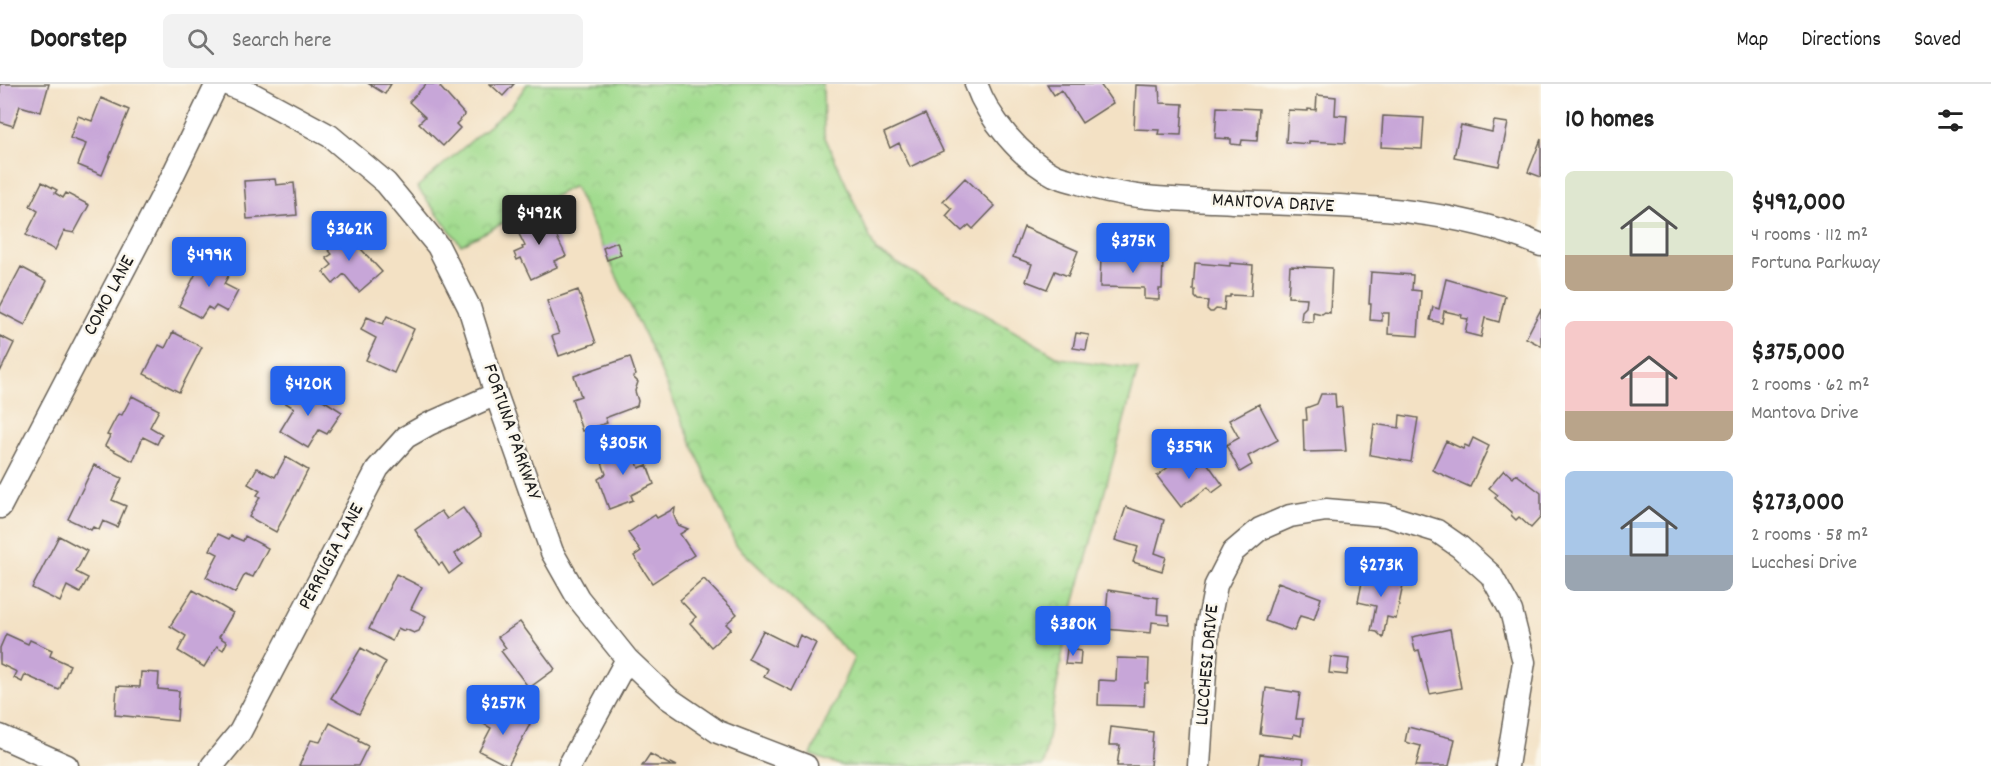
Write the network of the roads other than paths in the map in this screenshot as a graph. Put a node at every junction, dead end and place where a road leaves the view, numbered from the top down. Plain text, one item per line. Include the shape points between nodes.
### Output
1 (217, 84) edge
2 (227, 84) edge
3 (975, 84) edge
4 (1541, 245) edge
5 (496, 394) junction
6 (0, 507) edge
7 (627, 659) junction
8 (0, 736) edge
9 (67, 766) edge
10 (212, 766) edge
11 (569, 766) edge
12 (806, 766) edge
13 (1199, 766) edge
14 (1507, 766) edge

1 - 6 street, COMO LANE
2 - 5 street, FORTUNA PARKWAY via 330,136 386,183 438,246 469,307
3 - 4 street, MANTOVA DRIVE via 982,102 1018,149 1054,175 1102,192 1147,198 1371,209 1459,219
5 - 7 street, FORTUNA PARKWAY via 552,552 578,598
5 - 10 street, PERRUGIA LANE via 405,437 378,468 240,732
7 - 11 street
7 - 12 street, FORTUNA PARKWAY via 668,699 718,732
8 - 9 street
13 - 14 street, LUCCHESI DRIVE via 1208,626 1216,585 1233,552 1260,529 1290,516 1326,510 1385,515 1437,531 1491,574 1511,610 1524,662

